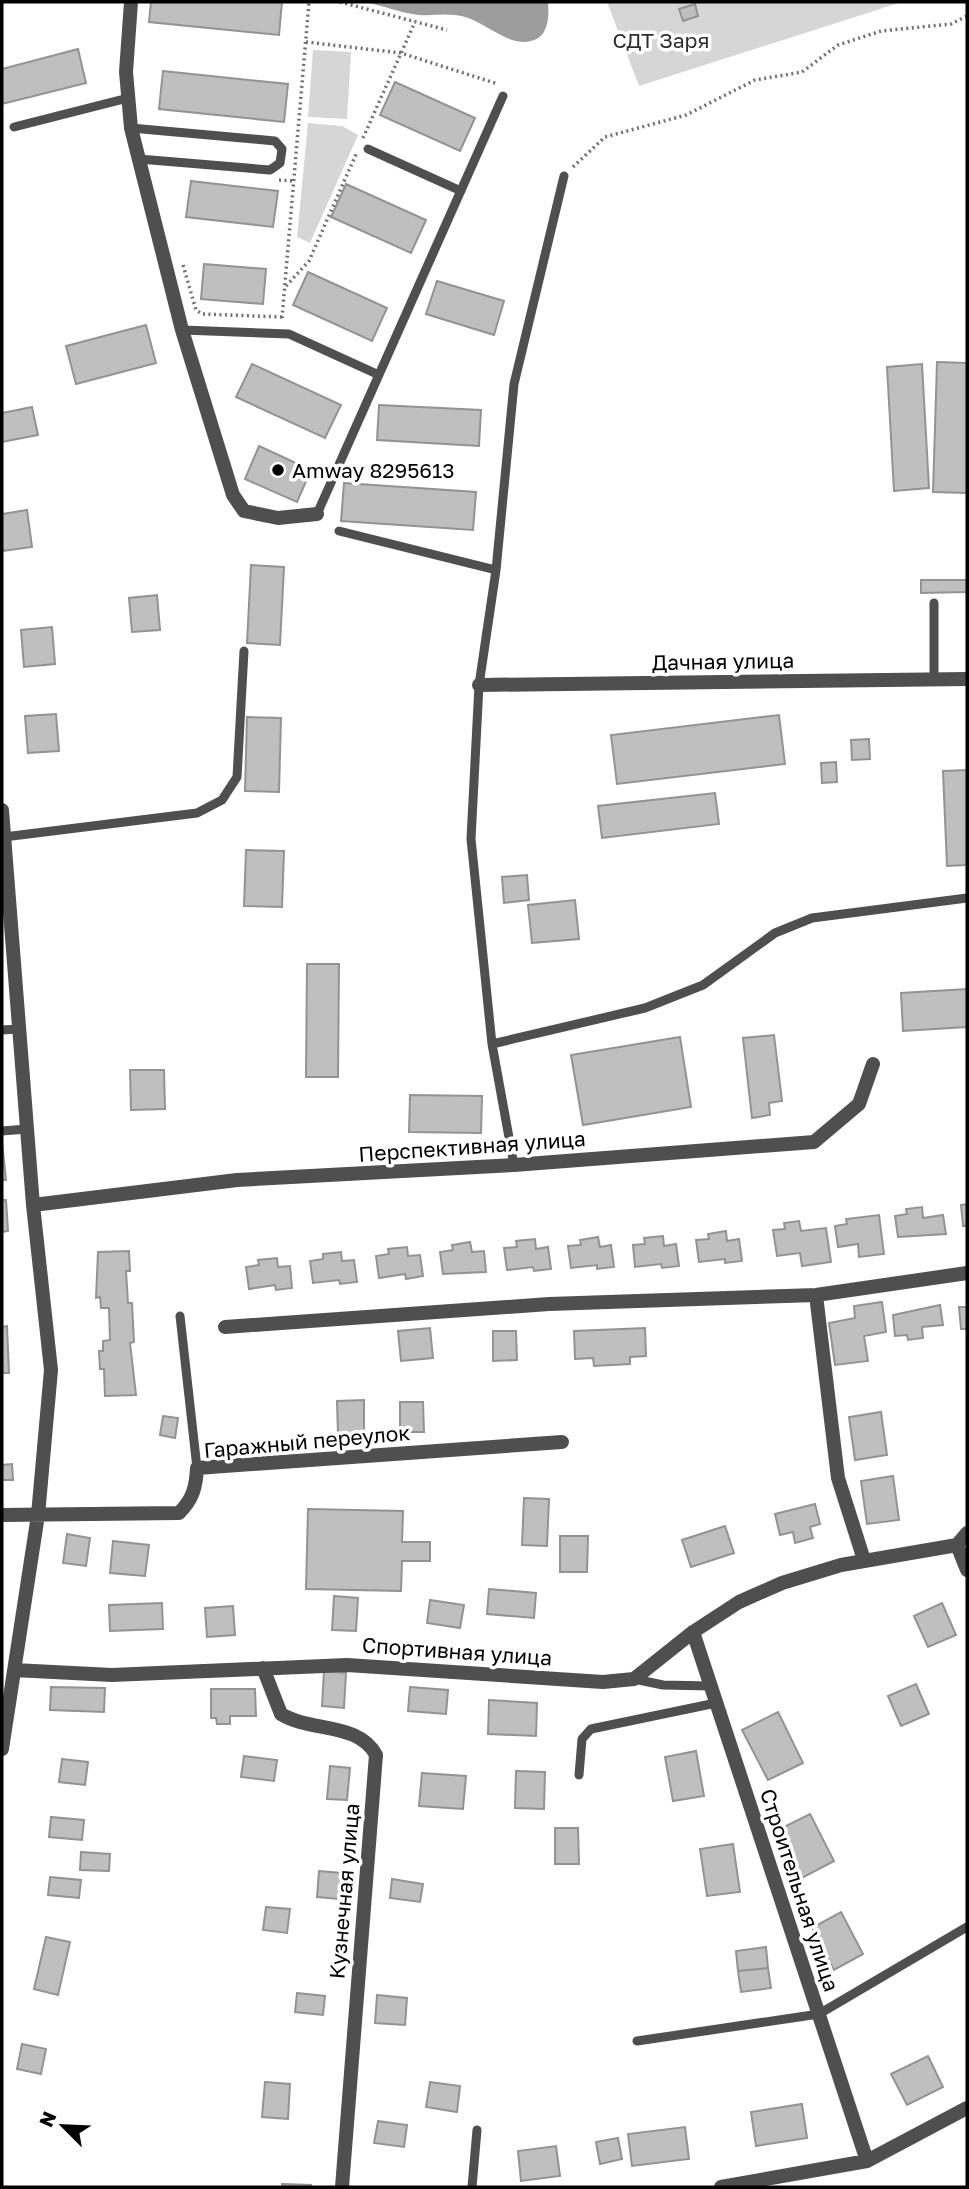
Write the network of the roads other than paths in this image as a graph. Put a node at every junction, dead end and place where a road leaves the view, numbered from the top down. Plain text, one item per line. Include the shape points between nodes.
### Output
1 (131, 2) edge
2 (503, 96) road end
3 (128, 98) junction
4 (15, 127) dead end
5 (131, 128) junction
6 (363, 150) road end
7 (139, 159) junction
8 (564, 176) road end
9 (461, 191) junction
10 (182, 330) junction
11 (379, 375) junction
12 (317, 514) joint
13 (339, 531) dead end
14 (496, 570) junction
15 (934, 603) dead end
16 (244, 651) dead end
17 (967, 679) edge
18 (934, 680) junction
19 (479, 685) junction
20 (2, 810) edge
21 (4, 837) junction
22 (967, 898) edge
23 (6, 928) edge
24 (19, 1029) junction
25 (2, 1030) edge
26 (492, 1044) junction
27 (873, 1064) dead end
28 (27, 1129) junction
29 (2, 1131) edge
30 (514, 1165) junction
31 (33, 1205) junction
32 (967, 1273) edge
33 (816, 1295) junction
34 (180, 1315) dead end
35 (225, 1327) dead end
36 (562, 1443) dead end
37 (197, 1468) junction
38 (2, 1515) edge
39 (38, 1515) junction
40 (967, 1533) edge
41 (957, 1545) junction
42 (864, 1560) junction
43 (967, 1570) edge
44 (693, 1632) junction
45 (263, 1668) junction
46 (14, 1670) junction
47 (634, 1679) junction
48 (711, 1686) junction
49 (716, 1703) junction
50 (2, 1749) edge
51 (579, 1775) dead end
52 (967, 1927) edge
53 (818, 2014) junction
54 (637, 2041) dead end
55 (967, 2108) edge
56 (477, 2130) dead end
57 (867, 2161) junction
58 (342, 2187) edge
59 (472, 2187) edge
60 (721, 2187) edge

1 - 3 street
2 - 9 lane
3 - 4 lane
3 - 5 street
5 - 7 street
5 - 7 lane via 275,141 282,149 280,163 270,170
6 - 9 lane
7 - 10 street
8 - 14 lane via 514,384
9 - 11 lane
10 - 11 lane via 289,334
10 - 12 street via 233,495 244,511 278,518
11 - 12 lane
13 - 14 lane
14 - 19 lane
15 - 18 lane
16 - 21 lane via 237,778 222,800 197,813
17 - 18 street, Дачная улица
18 - 19 street, Дачная улица
19 - 26 lane via 471,839
20 - 21 street
21 - 23 street
22 - 26 lane via 812,918 775,933 703,985 645,1008
23 - 24 street
24 - 25 lane
24 - 28 street
26 - 30 lane
27 - 30 street, Перспективная улица via 859,1104 814,1142
28 - 29 lane
28 - 31 street
30 - 31 street, Перспективная улица via 237,1180
31 - 39 street via 51,1370
32 - 33 street
33 - 35 street via 550,1304
33 - 42 street via 838,1478
34 - 37 lane
36 - 37 street, Гаражный переулок
37 - 39 street, Гаражный переулок via 196,1488 179,1513
38 - 39 street, Гаражный переулок
39 - 46 street
40 - 41 street
41 - 42 street
41 - 43 street
42 - 44 street via 782,1583 739,1602
44 - 47 street
44 - 48 street, Строительная улица
45 - 46 street, Спортивная улица via 112,1675
45 - 47 street, Спортивная улица via 347,1665 603,1682
45 - 58 street, Кузнечная улица via 281,1714 360,1737 376,1755
46 - 50 street
47 - 48 lane
48 - 49 street, Строительная улица
49 - 51 lane via 591,1729 582,1739
49 - 53 street, Строительная улица
52 - 53 lane
53 - 54 lane
53 - 57 street, Строительная улица
55 - 57 street
56 - 59 lane
57 - 60 street

